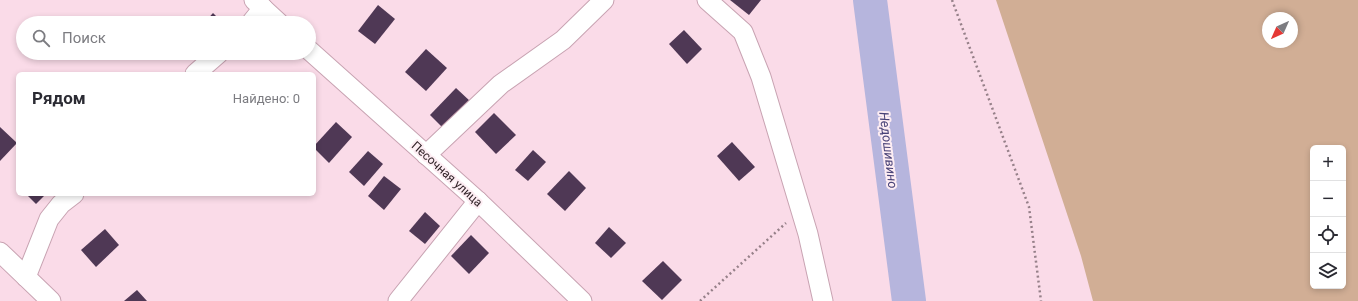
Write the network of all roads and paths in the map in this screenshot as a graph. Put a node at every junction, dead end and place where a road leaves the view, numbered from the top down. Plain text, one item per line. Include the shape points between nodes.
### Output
1 (604, 0) edge
2 (707, 0) edge
3 (952, 0) edge
4 (258, 4) edge
5 (254, 16) edge
6 (271, 16) edge
7 (316, 56) edge
8 (211, 60) edge
9 (197, 72) edge
10 (426, 155) junction
11 (71, 196) edge
12 (478, 201) junction
13 (801, 209) junction
14 (0, 252) edge
15 (26, 277) junction
16 (51, 301) edge
17 (398, 301) edge
18 (582, 301) edge
19 (700, 301) edge
20 (823, 301) edge
21 (1041, 301) edge

1 - 10 street via 563,40 501,84
2 - 13 street via 743,32 761,77
3 - 21 path via 1029,207
4 - 5 street
4 - 6 street
7 - 10 street, Песочная улица
8 - 9 street
10 - 12 street, Песочная улица
11 - 15 street via 49,219
12 - 17 street
12 - 18 street, Песочная улица
13 - 19 path
13 - 20 street
14 - 15 street
15 - 16 street

